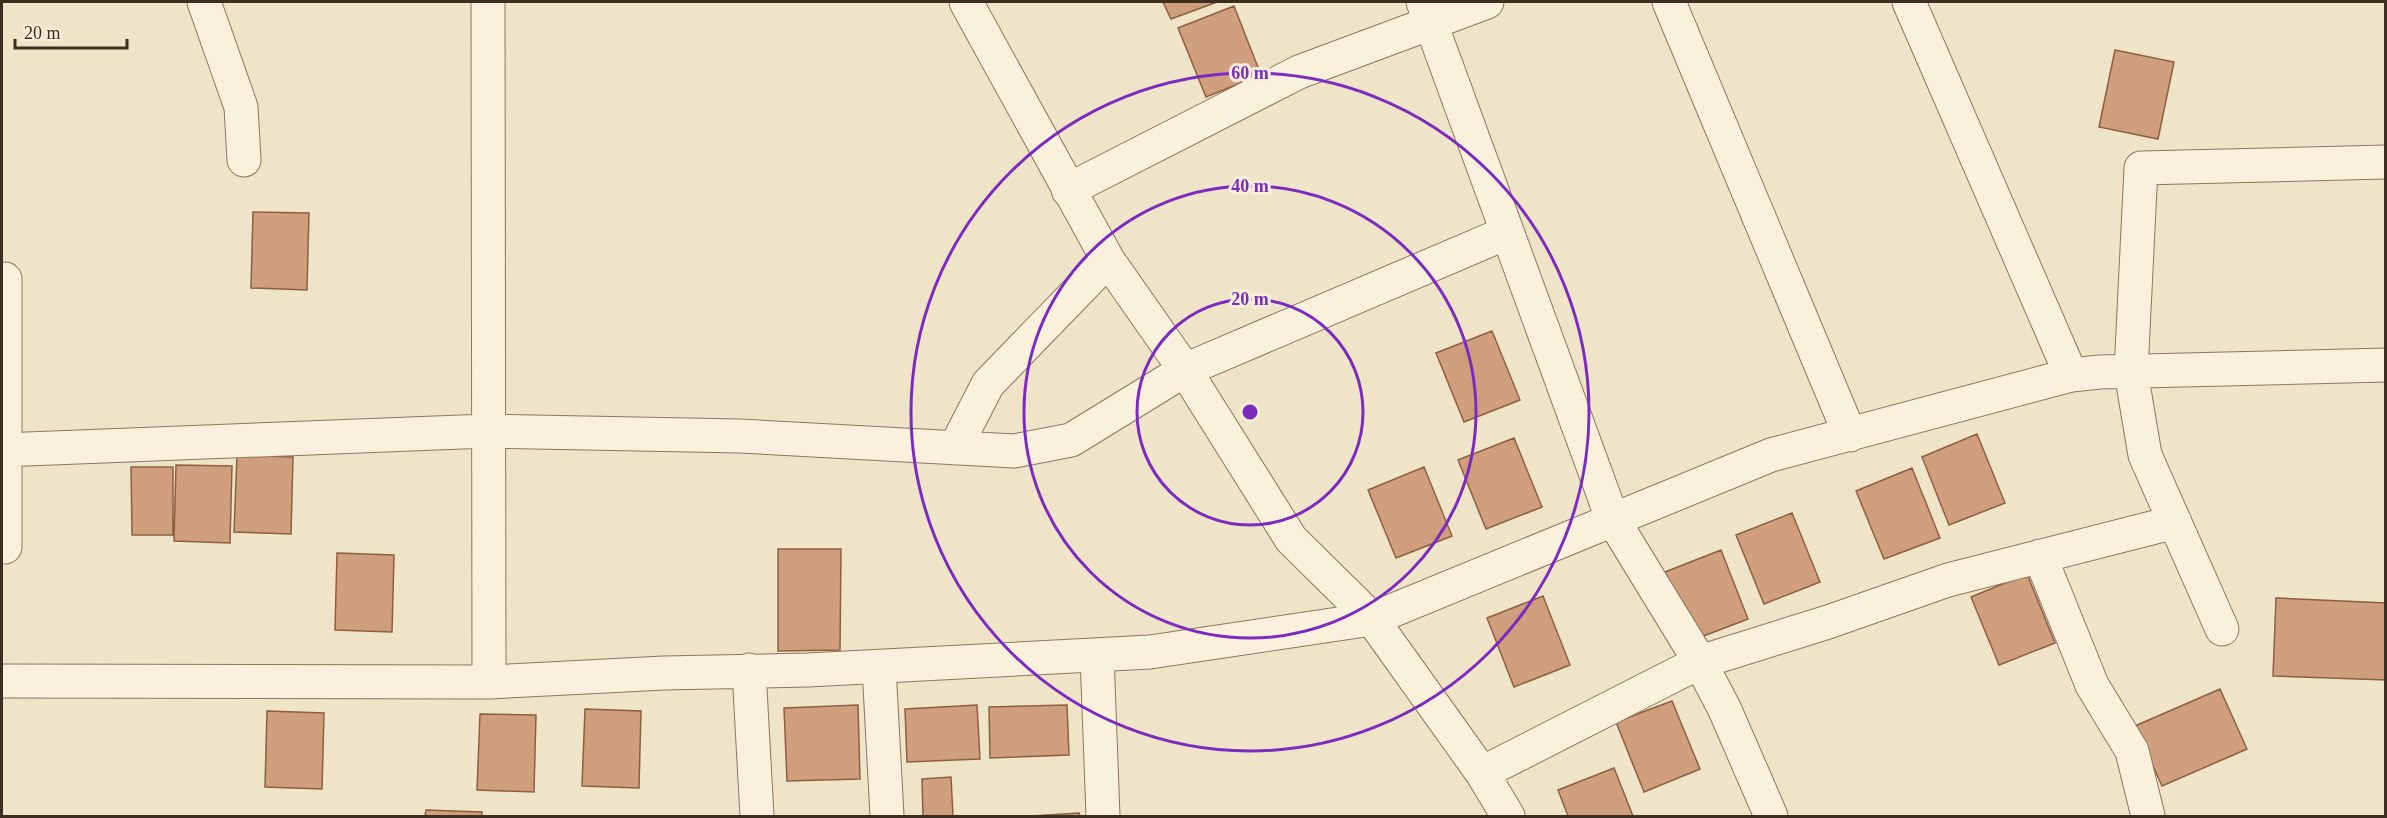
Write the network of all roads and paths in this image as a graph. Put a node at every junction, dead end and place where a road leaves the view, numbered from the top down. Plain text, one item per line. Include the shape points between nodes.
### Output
1 (204, 2) edge
2 (488, 2) edge
3 (966, 2) edge
4 (1487, 2) edge
5 (1669, 2) edge
6 (1909, 2) edge
7 (1428, 13) edge
8 (244, 160) dead end
9 (2385, 162) edge
10 (1068, 190) junction
11 (1506, 233) junction
12 (1108, 260) junction
13 (5, 279) dead end
14 (2385, 365) edge
15 (1185, 370) junction
16 (2131, 372) junction
17 (2071, 375) junction
18 (487, 431) junction
19 (1850, 435) junction
20 (955, 448) junction
21 (2, 450) edge
22 (1612, 518) junction
23 (2175, 522) junction
24 (5, 547) dead end
25 (2040, 556) junction
26 (1372, 619) junction
27 (2222, 629) dead end
28 (1097, 655) junction
29 (1700, 662) junction
30 (879, 667) junction
31 (749, 670) junction
32 (2, 681) edge
33 (489, 682) junction
34 (1482, 773) junction
35 (758, 816) edge
36 (887, 816) edge
37 (1103, 816) edge
38 (1508, 816) edge
39 (1771, 816) edge
40 (2148, 816) edge

1 - 8 street via 241,107
2 - 18 street
3 - 10 street
4 - 7 street
5 - 19 street
6 - 17 street
7 - 10 street via 1299,72
7 - 11 street
9 - 16 street via 2141,168
10 - 12 street
11 - 15 street
11 - 22 street
12 - 15 street
12 - 20 street via 988,384
13 - 21 street
14 - 16 street
15 - 20 street via 1071,440 1014,451
15 - 26 street via 1291,539
16 - 17 street
16 - 23 street via 2145,455
17 - 19 street
18 - 20 street via 741,436
18 - 21 street
18 - 33 street
19 - 22 street via 1771,455
21 - 24 street
22 - 26 street
22 - 29 street
23 - 25 street
23 - 27 street
25 - 29 street via 1948,580
25 - 40 street via 2092,685 2132,751
26 - 28 street via 1150,652
26 - 34 street
28 - 30 street
28 - 37 street
29 - 34 street
29 - 39 street
30 - 31 street
30 - 36 street
31 - 33 street
31 - 35 street
32 - 33 street
34 - 38 street

